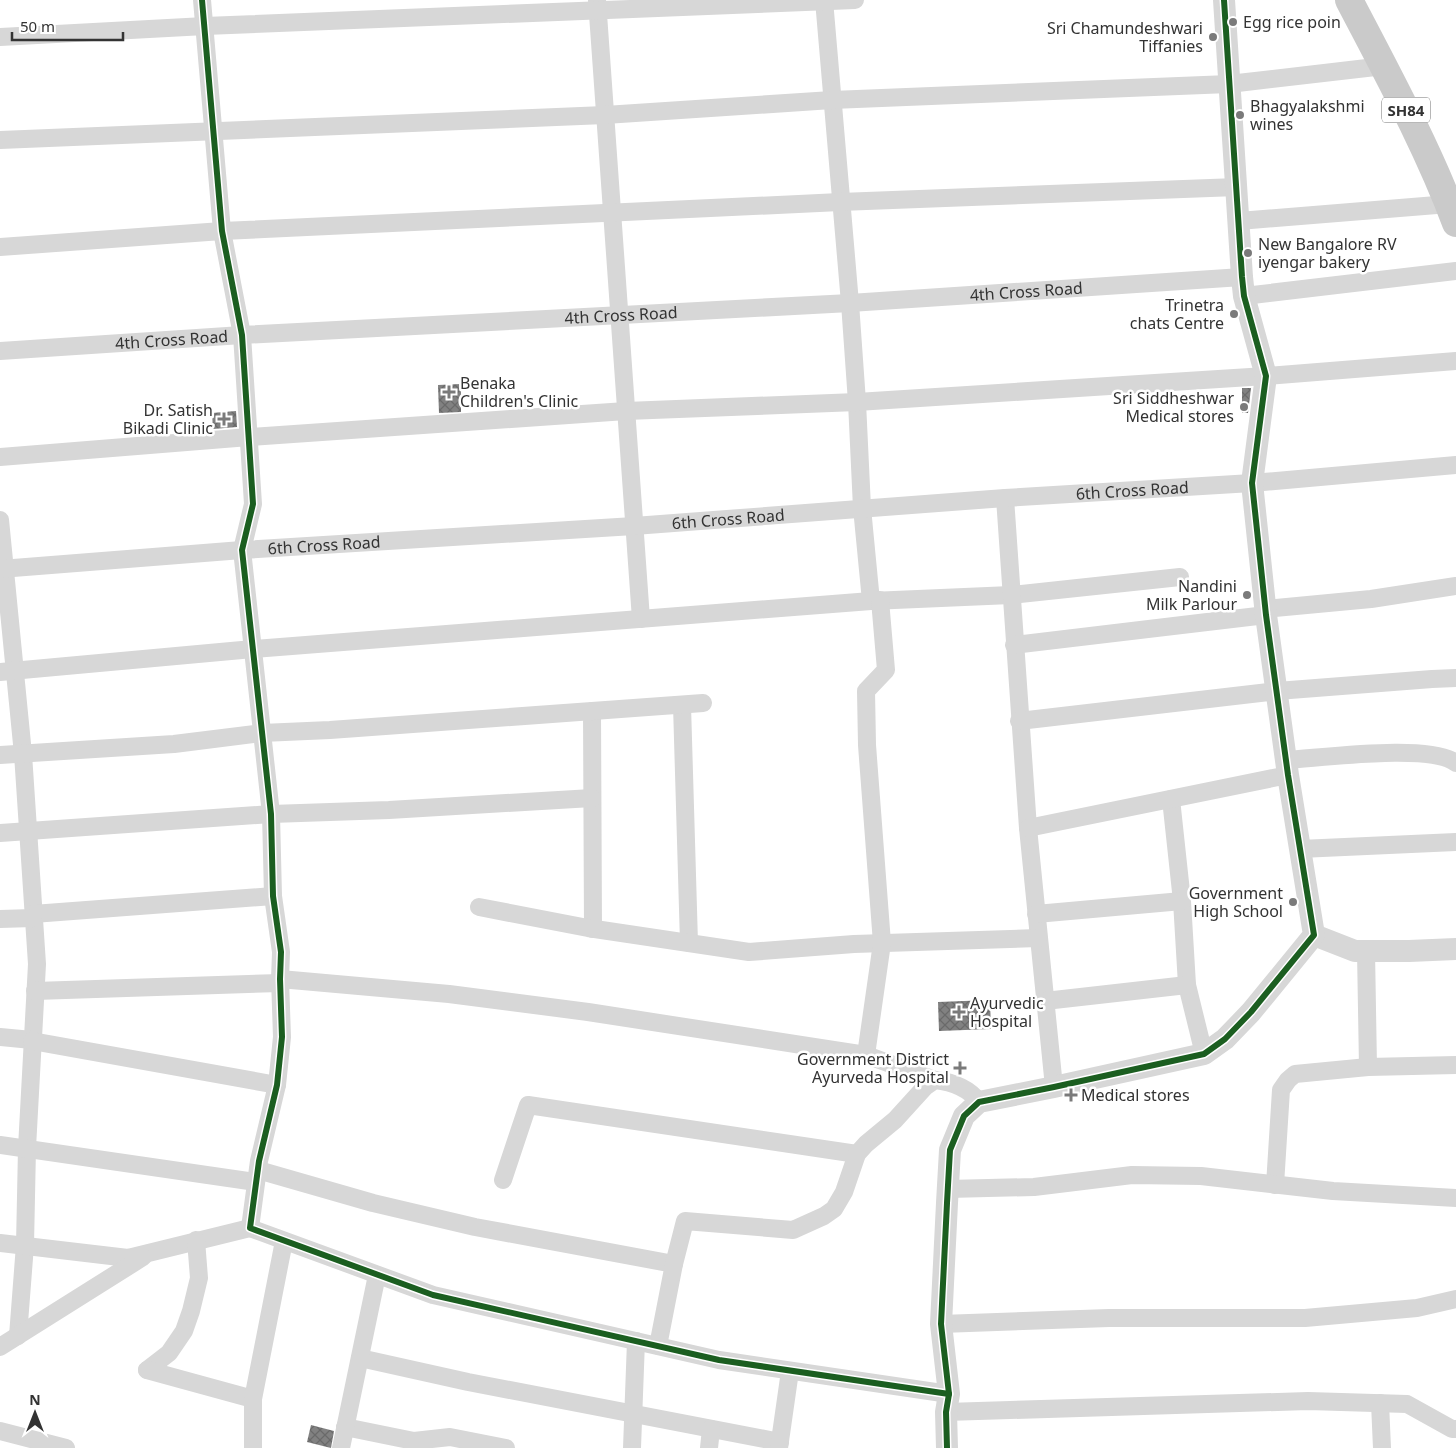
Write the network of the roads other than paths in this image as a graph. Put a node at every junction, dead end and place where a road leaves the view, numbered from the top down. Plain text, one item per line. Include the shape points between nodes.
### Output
1 (202, 0) edge
2 (855, 0) edge
3 (1224, 0) edge
4 (1349, 0) edge
5 (824, 1) edge
6 (598, 5) edge
7 (204, 26) junction
8 (0, 38) edge
9 (1384, 66) junction
10 (1229, 84) junction
11 (832, 100) junction
12 (604, 115) junction
13 (214, 132) junction
14 (0, 140) edge
15 (1237, 186) junction
16 (840, 202) junction
17 (612, 214) junction
18 (1452, 214) edge
19 (1239, 221) junction
20 (222, 231) junction
21 (0, 247) edge
22 (1456, 271) edge
23 (1243, 287) junction
24 (850, 303) junction
25 (620, 315) junction
26 (242, 335) junction
27 (0, 351) edge
28 (1456, 361) edge
29 (1266, 376) junction
30 (857, 402) junction
31 (626, 411) junction
32 (249, 437) junction
33 (0, 457) edge
34 (1456, 464) edge
35 (1252, 483) junction
36 (1005, 498) junction
37 (862, 508) junction
38 (0, 520) edge
39 (634, 526) junction
40 (242, 550) junction
41 (2, 569) edge
42 (1180, 577) dead end
43 (1456, 586) edge
44 (1011, 595) junction
45 (876, 600) junction
46 (1266, 612) junction
47 (641, 619) junction
48 (1014, 645) junction
49 (252, 649) junction
50 (8, 671) edge
51 (1456, 678) edge
52 (1277, 692) junction
53 (703, 703) dead end
54 (682, 705) junction
55 (592, 711) junction
56 (1020, 721) junction
57 (262, 733) junction
58 (23, 754) junction
59 (0, 755) edge
60 (1456, 763) edge
61 (1287, 768) junction
62 (592, 798) junction
63 (1171, 799) junction
64 (271, 814) junction
65 (1028, 828) junction
66 (28, 832) junction
67 (0, 833) edge
68 (1456, 842) edge
69 (1300, 849) junction
70 (273, 896) junction
71 (1182, 900) junction
72 (479, 907) dead end
73 (1036, 914) junction
74 (33, 916) junction
75 (0, 919) edge
76 (593, 929) junction
77 (1314, 935) junction
78 (1038, 938) junction
79 (689, 943) junction
80 (882, 943) junction
81 (1456, 949) edge
82 (1366, 951) junction
83 (280, 981) junction
84 (1187, 985) junction
85 (35, 991) junction
86 (1045, 1000) junction
87 (0, 1037) edge
88 (32, 1040) junction
89 (1204, 1054) junction
90 (866, 1055) junction
91 (1456, 1065) edge
92 (1368, 1067) junction
93 (935, 1080) junction
94 (277, 1085) junction
95 (1054, 1087) junction
96 (979, 1102) junction
97 (0, 1144) edge
98 (27, 1148) junction
99 (857, 1154) junction
100 (257, 1176) junction
101 (503, 1180) dead end
102 (1275, 1185) junction
103 (948, 1190) junction
104 (1456, 1198) edge
105 (250, 1228) junction
106 (196, 1240) junction
107 (284, 1241) junction
108 (0, 1243) edge
109 (25, 1245) junction
110 (152, 1251) junction
111 (674, 1264) junction
112 (377, 1275) junction
113 (1456, 1299) edge
114 (941, 1324) junction
115 (18, 1336) junction
116 (636, 1341) junction
117 (658, 1346) junction
118 (0, 1347) edge
119 (360, 1358) junction
120 (790, 1371) junction
121 (253, 1399) junction
122 (947, 1403) junction
123 (1380, 1403) junction
124 (633, 1413) junction
125 (346, 1427) junction
126 (711, 1428) junction
127 (1456, 1429) edge
128 (0, 1431) edge
129 (779, 1445) edge
130 (66, 1448) edge
131 (253, 1448) edge
132 (341, 1448) edge
133 (506, 1448) edge
134 (632, 1448) edge
135 (709, 1448) edge
136 (947, 1448) edge
137 (1382, 1448) edge

1 - 7 street
2 - 5 street
3 - 10 street
4 - 9 main road, SH84
5 - 6 street
5 - 11 street
6 - 7 street
6 - 12 street
7 - 8 street
7 - 13 street
9 - 10 street
9 - 18 main road, SH84 via 1442,184
10 - 11 street
10 - 15 street
11 - 12 street
11 - 16 street
12 - 13 street
12 - 17 street
13 - 14 street
13 - 20 street
15 - 16 street
15 - 19 street
16 - 17 street
16 - 24 street
17 - 20 street
17 - 25 street
18 - 19 street
19 - 23 street
20 - 21 street
20 - 26 street
22 - 23 street, 4th Cross Road
23 - 24 street, 4th Cross Road
23 - 29 street
24 - 25 street, 4th Cross Road
24 - 30 street
25 - 26 street, 4th Cross Road
25 - 31 street
26 - 27 street, 4th Cross Road
26 - 32 street
28 - 29 street
29 - 30 street
29 - 35 street
30 - 31 street
30 - 37 street
31 - 32 street
31 - 39 street
32 - 33 street
32 - 40 street via 252,504
34 - 35 street, 6th Cross Road
35 - 36 street, 6th Cross Road
35 - 46 street
36 - 37 street, 6th Cross Road
36 - 44 street
37 - 39 street, 6th Cross Road
37 - 45 street
38 - 41 street
39 - 40 street, 6th Cross Road
39 - 47 street
40 - 41 street, 6th Cross Road
40 - 49 street
41 - 50 street
42 - 44 street
43 - 46 street
44 - 45 street
44 - 48 street
45 - 47 street
45 - 80 street via 886,670 866,691 866,700
46 - 48 street
46 - 52 street
47 - 49 street
48 - 56 street
49 - 50 street
49 - 57 street
50 - 58 street
51 - 52 street
52 - 56 street
52 - 61 street
53 - 54 street
54 - 55 street
54 - 79 street
55 - 57 street
55 - 62 street
56 - 65 street
57 - 58 street via 174,744
57 - 64 street
58 - 59 street
58 - 66 street
60 - 61 street via 1449,757 1406,752
61 - 63 street
61 - 69 street
62 - 64 street
62 - 76 street
63 - 65 street
63 - 71 street
64 - 66 street
64 - 70 street
65 - 73 street
66 - 67 street
66 - 74 street
68 - 69 street
69 - 77 street
70 - 74 street
70 - 83 street via 281,952
71 - 73 street
71 - 84 street
72 - 76 street
73 - 78 street
74 - 75 street
74 - 85 street via 37,964
76 - 79 street
77 - 82 street via 1355,951
77 - 89 street via 1251,1012 1225,1039
78 - 80 street
78 - 86 street
79 - 80 street via 749,952
80 - 90 street
81 - 82 street
82 - 92 street
83 - 85 street
83 - 90 street via 449,994
83 - 94 street via 282,1037
84 - 86 street
84 - 89 street
85 - 88 street
86 - 95 street
87 - 88 street
88 - 94 street
88 - 98 street
89 - 95 street
90 - 93 street
91 - 92 street
92 - 102 street via 1295,1074 1288,1080 1281,1090
93 - 96 street via 953,1082
93 - 99 street
94 - 100 street
95 - 96 street
96 - 103 street via 964,1116 950,1150
97 - 98 street
98 - 100 street
98 - 109 street
99 - 101 street via 528,1106
99 - 111 street via 844,1192 834,1209 824,1216 793,1230 685,1221
100 - 105 street
100 - 111 street via 475,1227
102 - 103 street via 1200,1176 1132,1175 1034,1186
102 - 104 street
103 - 114 street
105 - 106 street
105 - 107 street
106 - 110 street
106 - 121 street via 200,1278 184,1331 168,1353 147,1370
107 - 112 street
107 - 121 street
108 - 109 street
109 - 110 street via 128,1258
109 - 115 street
110 - 115 street
111 - 117 street
112 - 116 street via 433,1295
112 - 119 street
113 - 114 street via 1417,1308 1305,1318 1109,1318
114 - 122 street
115 - 118 street
116 - 117 street
116 - 124 street
117 - 120 street
119 - 124 street
119 - 125 street
120 - 122 street
120 - 129 street
121 - 131 street
122 - 123 street
122 - 136 street
123 - 127 street via 1407,1404
123 - 137 street
124 - 126 street
124 - 134 street
125 - 132 street
125 - 133 street via 414,1441 450,1437
126 - 129 street
126 - 135 street
128 - 130 street

